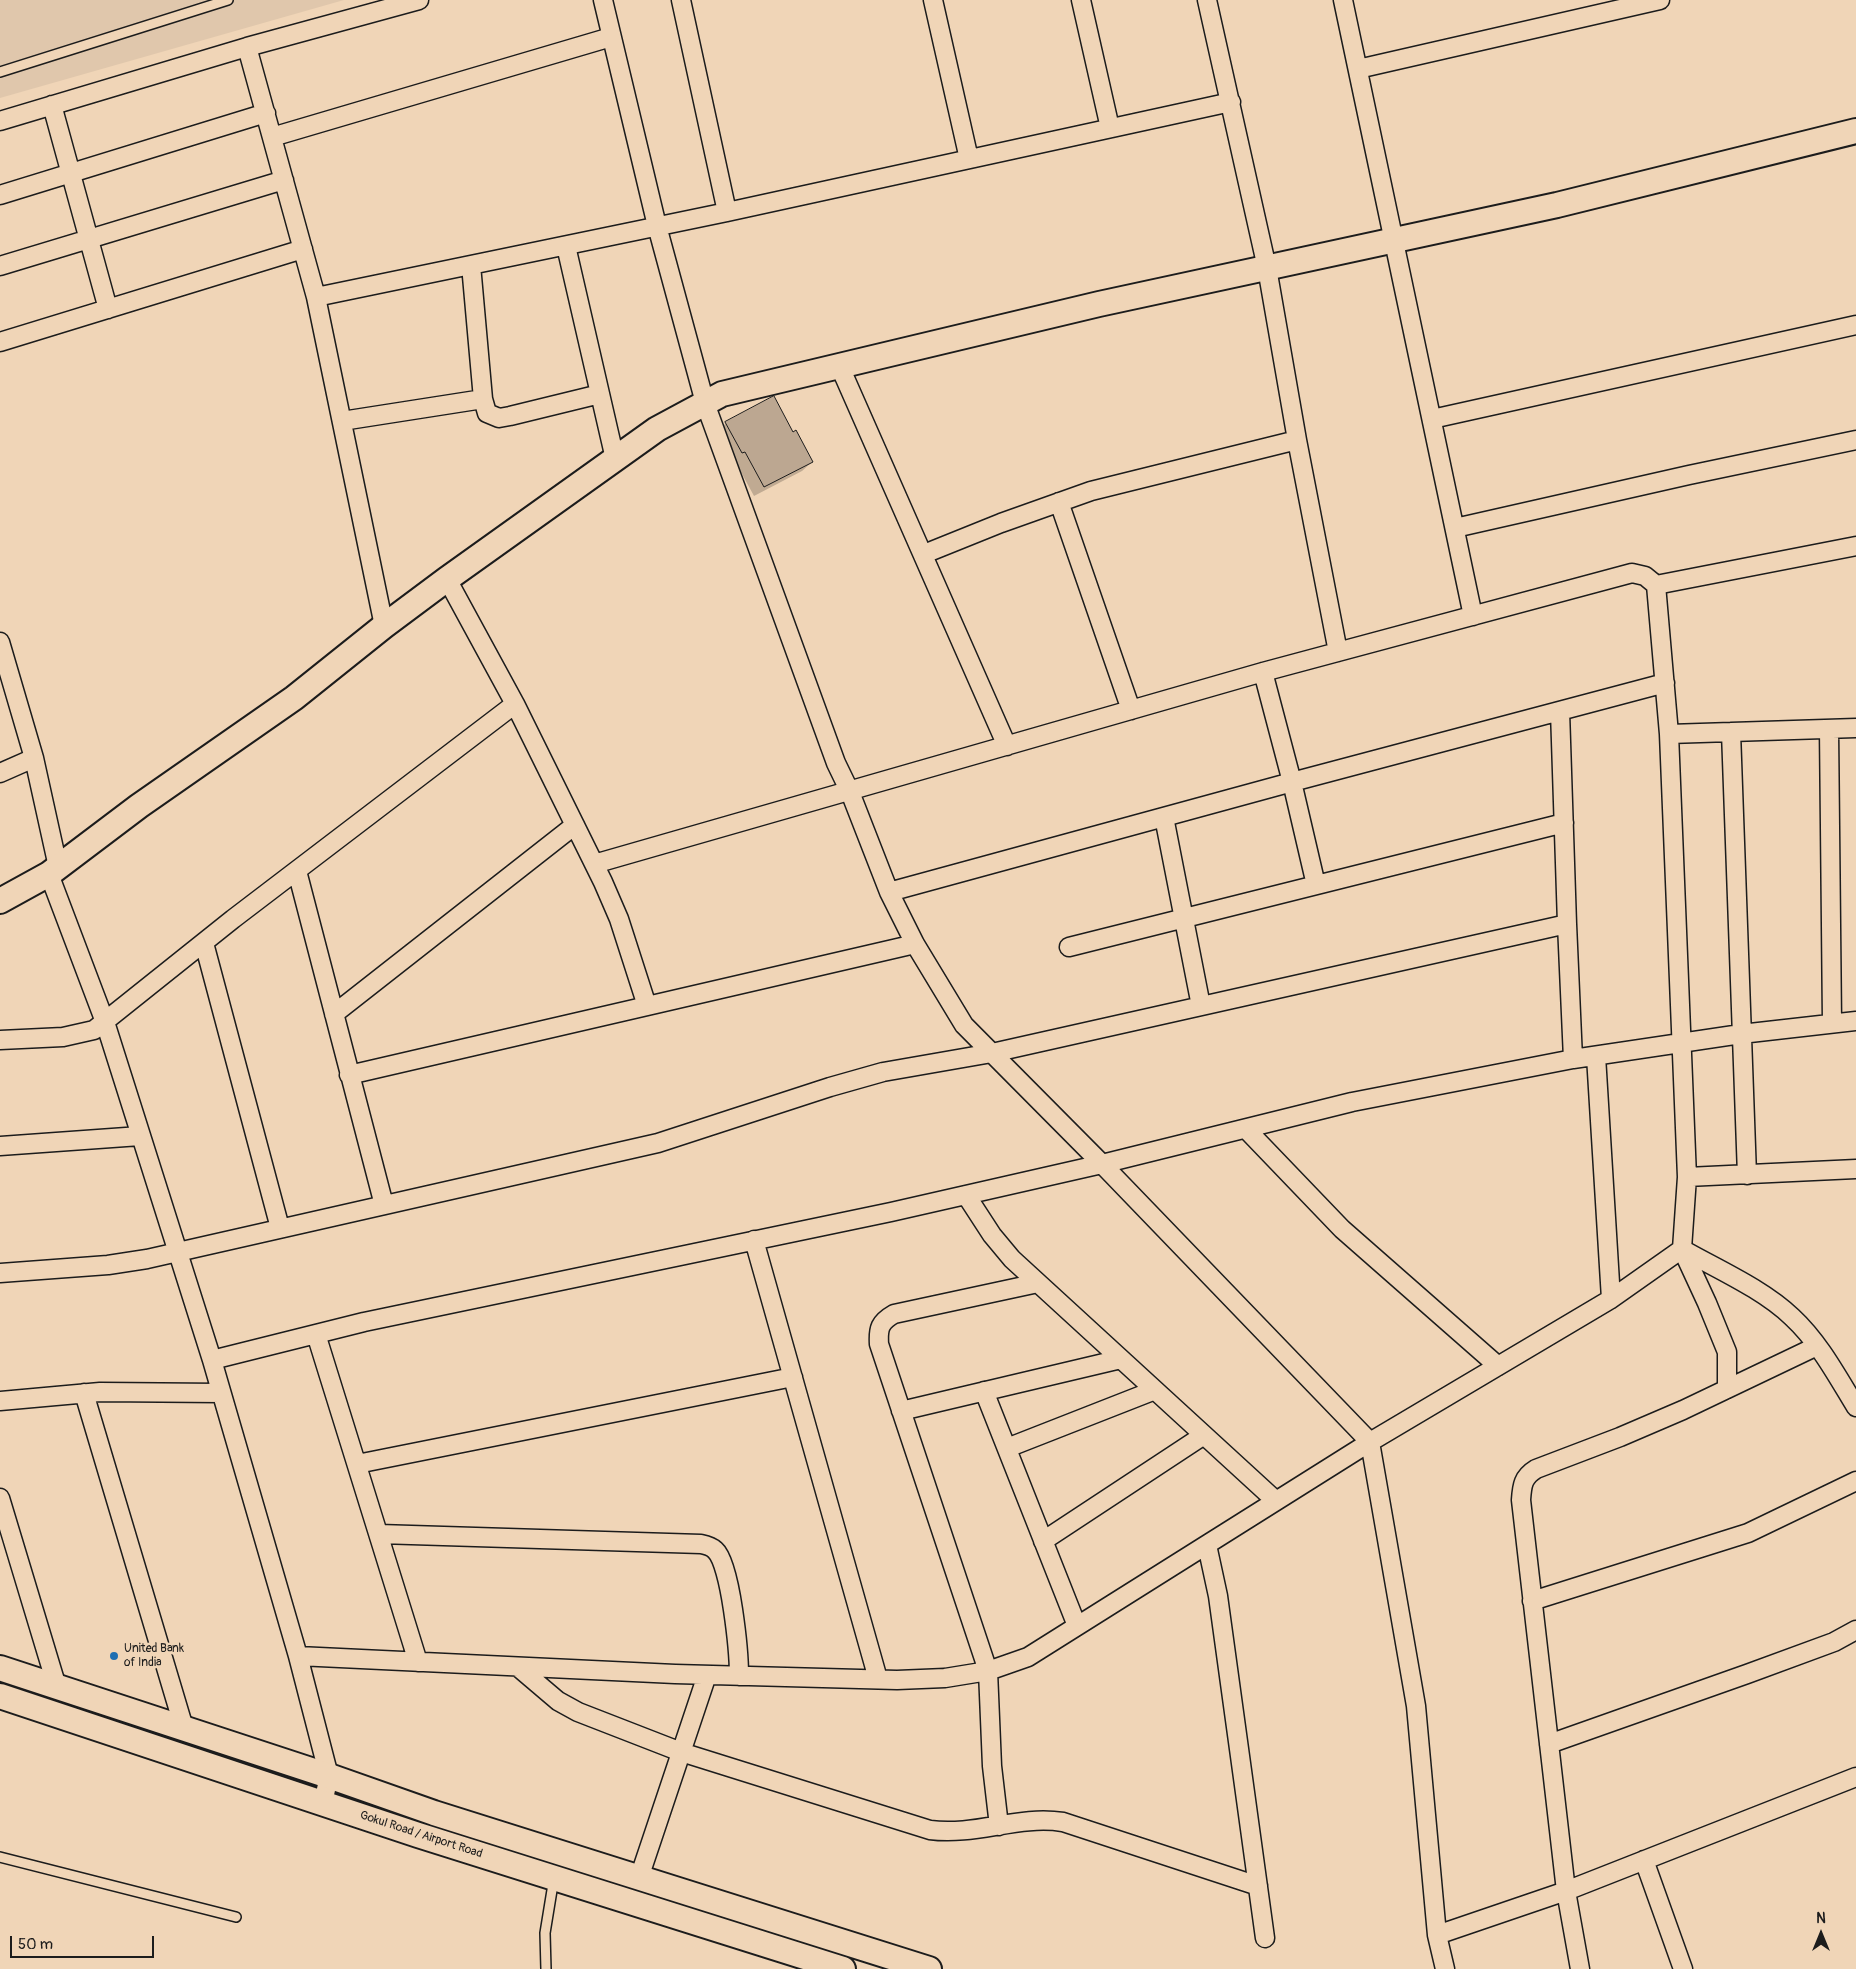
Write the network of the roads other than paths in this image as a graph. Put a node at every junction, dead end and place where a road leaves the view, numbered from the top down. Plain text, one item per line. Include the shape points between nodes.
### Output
1 (228, 0) edge
2 (419, 0) edge
3 (602, 0) edge
4 (681, 0) edge
5 (932, 0) edge
6 (1081, 0) edge
7 (1207, 0) edge
8 (1343, 0) edge
9 (1660, 0) edge
10 (611, 36) junction
11 (247, 47) junction
12 (1358, 69) junction
13 (0, 72) edge
14 (1231, 102) junction
15 (52, 105) junction
16 (266, 113) junction
17 (0, 121) edge
18 (1110, 128) junction
19 (1856, 131) edge
20 (272, 137) junction
21 (969, 159) junction
22 (71, 174) junction
23 (284, 180) junction
24 (0, 196) edge
25 (727, 212) junction
26 (657, 226) junction
27 (89, 240) junction
28 (1393, 240) junction
29 (566, 246) junction
30 (303, 249) junction
31 (471, 265) junction
32 (0, 266) edge
33 (1267, 268) junction
34 (316, 297) junction
35 (108, 309) junction
36 (1856, 325) edge
37 (0, 342) edge
38 (840, 367) junction
39 (600, 394) junction
40 (483, 399) junction
41 (706, 403) junction
42 (1432, 419) junction
43 (342, 421) junction
44 (1297, 440) junction
45 (1856, 440) edge
46 (615, 459) junction
47 (1059, 502) junction
48 (1455, 528) junction
49 (1856, 546) edge
50 (924, 554) junction
51 (447, 579) junction
52 (1656, 585) junction
53 (1473, 616) junction
54 (384, 626) junction
55 (0, 642) edge
56 (1338, 652) junction
57 (4, 664) edge
58 (1263, 672) junction
59 (1664, 683) junction
60 (515, 704) junction
61 (1131, 710) junction
62 (1560, 711) junction
63 (1829, 728) junction
64 (1856, 728) edge
65 (1731, 732) junction
66 (1669, 734) junction
67 (1007, 746) junction
68 (34, 758) junction
69 (0, 773) edge
70 (1292, 782) junction
71 (850, 792) junction
72 (1164, 817) junction
73 (1564, 823) junction
74 (575, 825) junction
75 (594, 864) junction
76 (54, 870) junction
77 (297, 871) junction
78 (1316, 885) junction
79 (889, 892) junction
80 (0, 901) edge
81 (1184, 918) junction
82 (1568, 924) junction
83 (204, 943) junction
84 (915, 944) junction
85 (1070, 947) dead end
86 (647, 1006) junction
87 (1201, 1006) junction
88 (334, 1014) junction
89 (1856, 1021) edge
90 (104, 1022) junction
91 (1832, 1023) junction
92 (1741, 1034) junction
93 (0, 1040) edge
94 (1680, 1043) junction
95 (992, 1053) junction
96 (1596, 1056) junction
97 (1573, 1059) junction
98 (350, 1075) junction
99 (1246, 1129) junction
100 (140, 1136) junction
101 (0, 1146) edge
102 (1102, 1164) junction
103 (1856, 1169) edge
104 (1748, 1175) junction
105 (1687, 1177) junction
106 (966, 1195) junction
107 (384, 1205) junction
108 (280, 1228) junction
109 (754, 1240) junction
110 (1682, 1249) junction
111 (176, 1252) junction
112 (0, 1273) edge
113 (1038, 1283) junction
114 (1611, 1299) junction
115 (316, 1334) junction
116 (1817, 1346) junction
117 (1121, 1359) junction
118 (212, 1360) junction
119 (1498, 1366) junction
120 (793, 1377) junction
121 (1727, 1389) junction
122 (1154, 1390) junction
123 (984, 1391) junction
124 (84, 1393) junction
125 (222, 1393) junction
126 (0, 1400) edge
127 (1856, 1407) edge
128 (901, 1411) junction
129 (1204, 1435) junction
130 (1370, 1442) junction
131 (1007, 1448) junction
132 (357, 1464) junction
133 (1856, 1481) edge
134 (1276, 1502) junction
135 (2, 1508) edge
136 (378, 1534) junction
137 (1043, 1541) junction
138 (1206, 1545) junction
139 (1532, 1601) junction
140 (1077, 1626) junction
141 (1856, 1630) edge
142 (298, 1656) junction
143 (418, 1662) junction
144 (518, 1667) junction
145 (0, 1668) edge
146 (988, 1671) junction
147 (707, 1675) junction
148 (739, 1676) junction
149 (878, 1679) junction
150 (57, 1687) junction
151 (0, 1698) edge
152 (184, 1728) junction
153 (1549, 1744) junction
154 (681, 1752) junction
155 (329, 1776) junction
156 (1856, 1778) edge
157 (323, 1803) junction
158 (999, 1826) junction
159 (0, 1857) edge
160 (1644, 1860) junction
161 (554, 1878) junction
162 (639, 1878) junction
163 (1258, 1886) junction
164 (1566, 1891) junction
165 (236, 1917) dead end
166 (1437, 1935) junction
167 (1265, 1938) dead end
168 (546, 1969) edge
169 (843, 1969) edge
170 (929, 1969) edge
171 (1445, 1969) edge
172 (1580, 1969) edge
173 (1684, 1969) edge

1 - 13 lane
2 - 11 street
3 - 10 street
4 - 25 street
5 - 21 street
6 - 18 street
7 - 14 street
8 - 12 street
9 - 12 street
10 - 20 street
10 - 26 street
11 - 15 street
11 - 16 street
12 - 28 street
14 - 18 street
14 - 33 street
15 - 17 street
15 - 22 street
16 - 20 street
16 - 22 street
18 - 21 street
19 - 28 main road via 1557,206
20 - 23 street
21 - 25 street
22 - 24 street
22 - 27 street
23 - 27 street
23 - 30 street
25 - 26 street
26 - 29 street
26 - 41 street
27 - 32 street
27 - 35 street
28 - 33 main road
28 - 42 street
29 - 31 street
29 - 39 street
30 - 34 street
30 - 35 street
31 - 34 street
31 - 40 street
33 - 38 main road via 1099,304
33 - 44 street
34 - 43 street
35 - 37 street
36 - 42 street
38 - 41 main road via 722,394
38 - 50 street
39 - 40 street via 498,418 487,413
39 - 46 street
40 - 43 street
41 - 46 main road via 657,429
41 - 71 street via 836,763
42 - 48 street
43 - 54 street
44 - 47 street via 1091,491
44 - 56 street
45 - 48 street
46 - 51 main road
47 - 50 street
47 - 61 street
48 - 53 street
49 - 52 street
50 - 67 street
51 - 54 main road
51 - 60 street
52 - 53 street via 1645,576 1632,573
52 - 59 street
53 - 56 street
54 - 76 main road via 294,698
55 - 57 street
56 - 58 street
57 - 68 street
58 - 61 street
58 - 70 street
59 - 62 street
59 - 66 street
60 - 74 street
60 - 77 street
61 - 67 street
62 - 70 street
62 - 73 street
63 - 64 street
63 - 65 street
63 - 91 street
65 - 66 street
65 - 92 street
66 - 94 street
67 - 71 street
68 - 69 street
68 - 76 street
70 - 72 street
70 - 78 street
71 - 75 street
71 - 79 street
72 - 79 street
72 - 81 street
73 - 78 street
73 - 82 street
74 - 75 street
74 - 88 street
75 - 86 street via 618,919
76 - 80 main road
76 - 90 street
77 - 83 street
77 - 88 street
78 - 81 street
79 - 84 street
81 - 85 street
81 - 87 street
82 - 87 street
82 - 97 street
83 - 90 street
83 - 108 street
84 - 86 street
84 - 95 street via 964,1025
86 - 98 street
87 - 95 street
88 - 98 street
89 - 91 street
90 - 93 street via 81,1035
90 - 100 street
91 - 92 street
92 - 94 street
92 - 104 street
94 - 96 street
94 - 105 street
95 - 102 street
95 - 107 street via 883,1072 658,1143
96 - 97 street
96 - 114 street
97 - 99 street via 1352,1102
98 - 107 street
99 - 102 street
99 - 119 street via 1342,1229
100 - 101 street
100 - 111 street
102 - 106 street
102 - 130 street
103 - 104 street
104 - 105 street
105 - 110 street
106 - 109 street
106 - 113 street via 992,1235
107 - 108 street
108 - 111 street
109 - 115 street
109 - 120 street
110 - 114 street
110 - 116 street via 1768,1298 1792,1316
110 - 121 street via 1727,1352
111 - 112 street via 108,1265
111 - 118 street
113 - 117 street
113 - 128 street via 894,1314 882,1321 878,1332 879,1344
114 - 119 street
115 - 118 street
115 - 132 street
116 - 121 street
116 - 127 street
117 - 122 street
117 - 123 street
118 - 125 street
119 - 130 street
120 - 132 street
120 - 149 street
121 - 139 street via 1526,1475 1521,1500
122 - 129 street
122 - 131 street
123 - 128 street
123 - 131 street
124 - 125 street
124 - 126 street
124 - 152 street
125 - 142 street
128 - 146 street
129 - 134 street
129 - 137 street
130 - 134 street
130 - 166 street via 1416,1706
131 - 137 street
132 - 136 street
133 - 139 street via 1748,1533
134 - 138 street
135 - 150 street
136 - 143 street
136 - 148 street via 710,1546 721,1560 736,1621
137 - 140 street
138 - 140 street
138 - 163 street via 1218,1596
139 - 153 street
140 - 146 street via 1028,1657
141 - 153 street via 1834,1642
142 - 143 street
142 - 155 street
143 - 144 street
144 - 147 street
144 - 154 street via 558,1701 578,1712
145 - 150 main road
146 - 149 street via 945,1678
146 - 158 street via 992,1766
147 - 148 street
147 - 154 street
148 - 149 street
150 - 152 main road
151 - 157 main road, Gokul Road / Airport Road
152 - 155 main road
153 - 164 street
154 - 158 street via 930,1830 970,1831
154 - 162 street
155 - 157 street
155 - 162 main road
156 - 160 street
157 - 161 main road, Gokul Road / Airport Road
158 - 163 street via 1043,1819 1063,1822
159 - 165 lane
160 - 164 street
160 - 173 street
161 - 168 lane via 545,1933
161 - 169 main road, Gokul Road / Airport Road
162 - 170 main road
163 - 167 street
164 - 166 street
164 - 172 street
166 - 171 street

